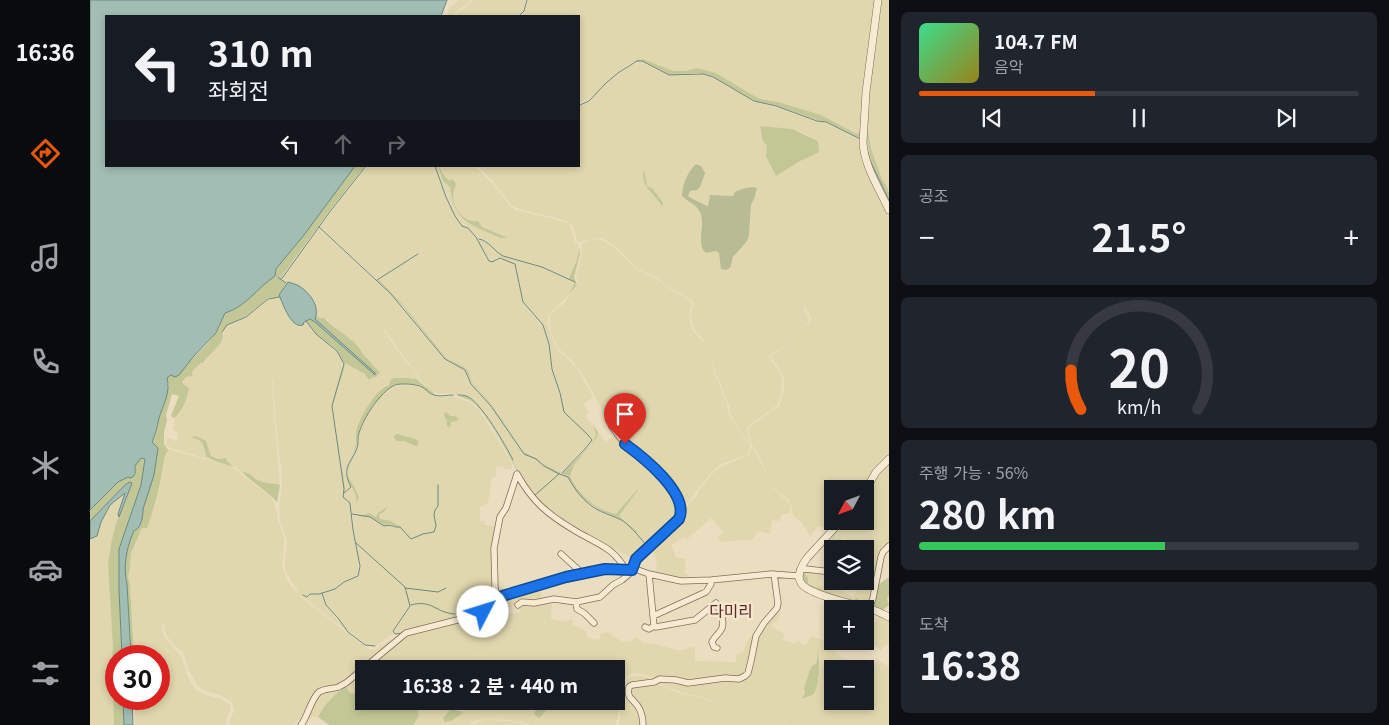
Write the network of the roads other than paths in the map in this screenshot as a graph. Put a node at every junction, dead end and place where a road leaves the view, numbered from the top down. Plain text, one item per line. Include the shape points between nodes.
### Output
1 (878, 0) edge
2 (889, 210) edge
3 (612, 427) dead end
4 (889, 459) edge
5 (871, 480) edge
6 (833, 530) edge
7 (889, 546) edge
8 (561, 554) dead end
9 (629, 569) junction
10 (824, 571) edge
11 (582, 573) junction
12 (800, 573) junction
13 (649, 574) junction
14 (774, 574) junction
15 (711, 580) junction
16 (496, 598) junction
17 (838, 600) edge
18 (872, 600) edge
19 (576, 602) junction
20 (518, 605) dead end
21 (874, 611) edge
22 (653, 616) junction
23 (889, 617) edge
24 (594, 623) dead end
25 (654, 626) junction
26 (645, 627) dead end
27 (718, 648) dead end
28 (302, 725) edge
29 (643, 725) edge

1 - 2 street via 862,134 868,168
3 - 9 street via 675,492 681,514
4 - 5 street
6 - 12 street via 807,558
7 - 18 street via 881,557
8 - 11 street
9 - 11 street
9 - 13 street
9 - 16 street via 610,549 574,531 540,507 517,474 500,517 494,548
9 - 19 street via 626,577 600,597
10 - 12 street via 805,569
11 - 16 street
12 - 14 street
12 - 17 street via 806,588
13 - 15 street via 681,581
13 - 22 street
14 - 15 street
14 - 29 street via 777,608 756,636 748,673 739,679 688,683 660,679 632,685 628,693 638,707
15 - 22 street via 706,592
16 - 28 street via 478,615 406,633 346,683 319,693
19 - 20 street via 554,599
19 - 24 street via 577,609
21 - 23 street
22 - 25 street
25 - 26 street
25 - 27 street via 696,620 716,603 721,612 722,629 712,642

